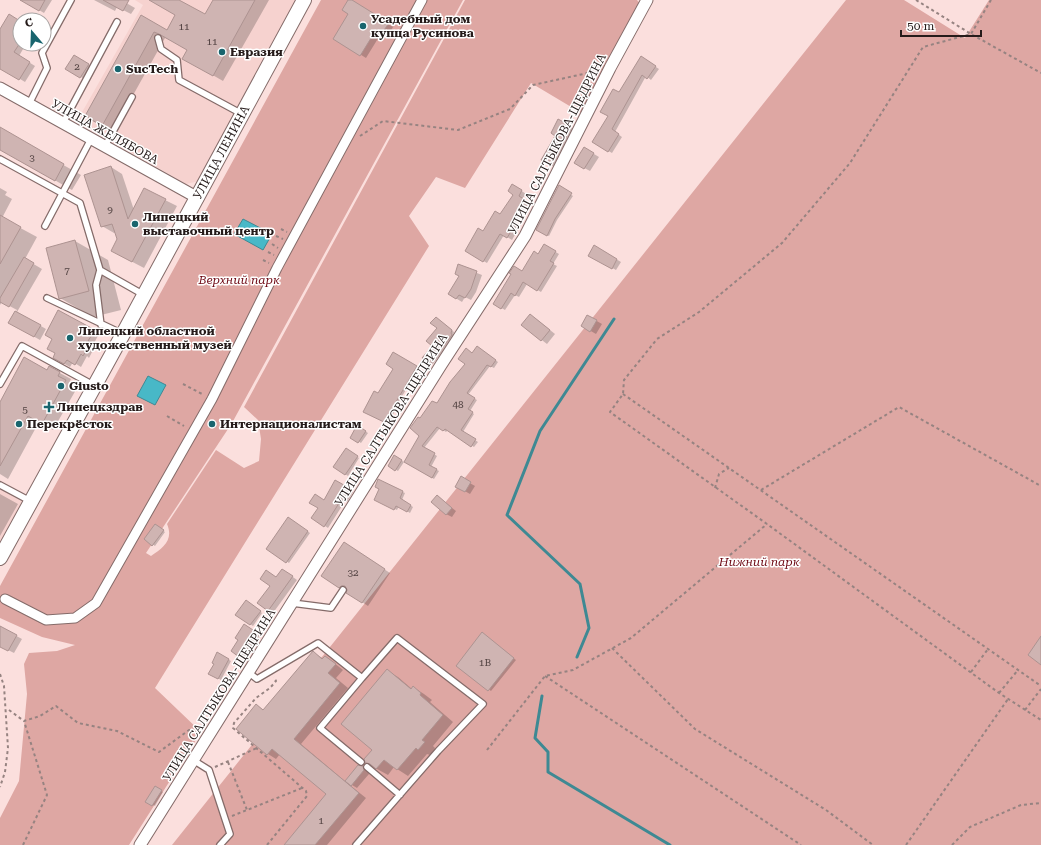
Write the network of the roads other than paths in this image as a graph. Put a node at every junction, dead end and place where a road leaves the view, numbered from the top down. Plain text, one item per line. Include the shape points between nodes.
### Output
1 (71, 0) edge
2 (304, 0) edge
3 (422, 0) edge
4 (647, 0) edge
5 (117, 22) dead end
6 (158, 38) dead end
7 (0, 88) edge
8 (132, 97) dead end
9 (29, 104) junction
10 (242, 114) junction
11 (63, 123) junction
12 (91, 138) junction
13 (105, 146) junction
14 (0, 158) edge
15 (63, 194) junction
16 (198, 198) junction
17 (45, 226) dead end
18 (100, 270) junction
19 (144, 295) junction
20 (46, 298) dead end
21 (102, 325) junction
22 (123, 334) junction
23 (0, 384) edge
24 (95, 386) junction
25 (0, 485) edge
26 (32, 502) junction
27 (0, 558) edge
28 (343, 590) dead end
29 (4, 599) dead end
30 (292, 603) junction
31 (248, 672) junction
32 (362, 678) junction
33 (193, 760) junction
34 (361, 762) dead end
35 (367, 767) dead end
36 (400, 795) junction
37 (140, 845) edge
38 (220, 845) edge
39 (356, 845) edge

1 - 9 lane via 42,53 47,68
2 - 10 street, УЛИЦА ЛЕНИНА
3 - 29 street via 277,268 202,418 96,603 75,618 46,620
4 - 30 street, УЛИЦА САЛТЫКОВА-ЩЕДРИНА via 525,236 440,365
5 - 11 lane
6 - 10 lane via 161,49 177,60 179,80
7 - 9 street, УЛИЦА ЖЕЛЯБОВА
8 - 13 lane
9 - 11 street, УЛИЦА ЖЕЛЯБОВА
10 - 16 street, УЛИЦА ЛЕНИНА
11 - 12 street, УЛИЦА ЖЕЛЯБОВА
12 - 13 street, УЛИЦА ЖЕЛЯБОВА
12 - 15 lane
13 - 16 street, УЛИЦА ЖЕЛЯБОВА
14 - 15 lane
15 - 17 lane
15 - 18 lane via 80,203
16 - 19 street, УЛИЦА ЛЕНИНА
18 - 19 lane
18 - 21 lane via 96,285
19 - 22 street, УЛИЦА ЛЕНИНА
20 - 21 lane
21 - 22 lane
22 - 24 street, УЛИЦА ЛЕНИНА
23 - 24 lane via 22,346
24 - 26 street, УЛИЦА ЛЕНИНА
25 - 26 lane
26 - 27 street, УЛИЦА ЛЕНИНА
28 - 30 lane via 331,608
30 - 31 street, УЛИЦА САЛТЫКОВА-ЩЕДРИНА
31 - 32 lane via 257,679 318,643
31 - 33 street, УЛИЦА САЛТЫКОВА-ЩЕДРИНА
32 - 34 lane via 320,728
32 - 36 lane via 397,638 483,704
33 - 37 street, УЛИЦА САЛТЫКОВА-ЩЕДРИНА
33 - 38 lane via 209,770 230,834
35 - 36 lane
36 - 39 lane

